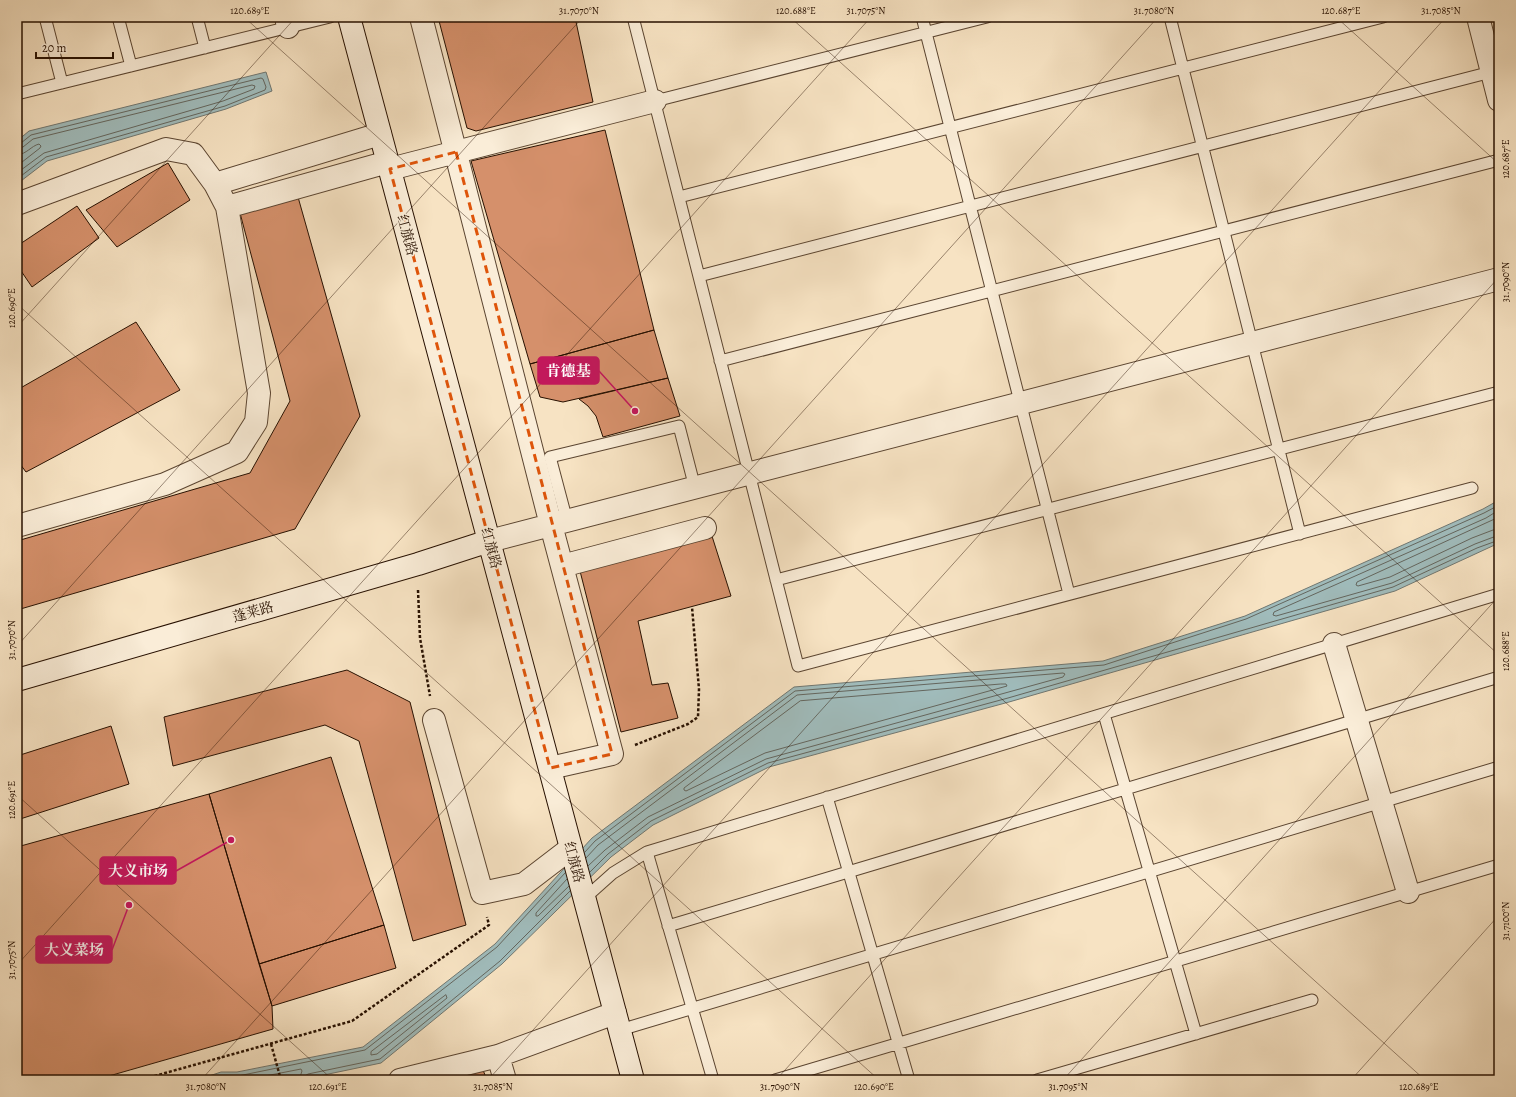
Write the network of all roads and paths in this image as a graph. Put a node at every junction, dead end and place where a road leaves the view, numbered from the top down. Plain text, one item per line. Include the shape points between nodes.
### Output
1 (45, 17) edge
2 (118, 17) edge
3 (197, 17) edge
4 (330, 17) edge
5 (349, 17) edge
6 (421, 17) edge
7 (633, 17) edge
8 (922, 17) edge
9 (987, 17) edge
10 (1170, 17) edge
11 (1383, 17) edge
12 (1478, 17) edge
13 (287, 22) edge
14 (926, 32) junction
15 (205, 48) junction
16 (131, 66) junction
17 (1183, 68) junction
18 (1495, 71) edge
19 (62, 83) junction
20 (17, 94) edge
21 (1499, 100) edge
22 (654, 101) junction
23 (950, 128) junction
24 (380, 134) junction
25 (1202, 146) junction
26 (456, 152) junction
27 (1499, 160) edge
28 (389, 166) junction
29 (215, 184) junction
30 (679, 197) junction
31 (17, 204) edge
32 (970, 206) junction
33 (227, 207) junction
34 (1224, 231) junction
35 (699, 276) junction
36 (1499, 279) edge
37 (992, 291) junction
38 (1252, 343) junction
39 (720, 361) junction
40 (1499, 392) edge
41 (1020, 403) junction
42 (1278, 449) junction
43 (749, 474) junction
44 (695, 488) junction
45 (1472, 488) dead end
46 (1047, 509) junction
47 (559, 523) junction
48 (17, 526) edge
49 (705, 528) dead end
50 (1300, 534) junction
51 (489, 541) junction
52 (418, 564) junction
53 (562, 566) junction
54 (776, 580) junction
55 (1069, 594) junction
56 (1499, 594) edge
57 (692, 607) dead end
58 (1334, 644) junction
59 (1499, 677) edge
60 (17, 680) edge
61 (1104, 714) junction
62 (434, 720) joint
63 (1357, 720) junction
64 (612, 754) junction
65 (550, 768) junction
66 (1499, 768) edge
67 (1126, 789) junction
68 (827, 798) junction
69 (1382, 803) junction
70 (647, 852) junction
71 (572, 853) junction
72 (1499, 865) edge
73 (848, 872) junction
74 (1149, 872) junction
75 (1408, 892) junction
76 (482, 893) junction
77 (584, 896) junction
78 (668, 926) junction
79 (872, 955) junction
80 (1175, 961) junction
81 (1312, 1000) dead end
82 (692, 1009) junction
83 (618, 1022) junction
84 (1196, 1034) junction
85 (898, 1043) junction
86 (271, 1044) junction
87 (498, 1056) junction
88 (140, 1080) edge
89 (281, 1080) edge
90 (400, 1080) edge
91 (505, 1080) edge
92 (633, 1080) edge
93 (712, 1080) edge
94 (775, 1080) edge
95 (909, 1080) edge
96 (1037, 1080) edge

1 - 19 lane
2 - 16 lane
3 - 15 lane
4 - 13 lane
5 - 24 street, 红旗路
6 - 26 street
7 - 22 lane
8 - 14 lane
9 - 14 lane
10 - 17 lane
11 - 17 lane
12 - 18 street
13 - 15 lane
14 - 22 lane
14 - 23 lane
15 - 16 lane
16 - 19 lane
17 - 23 lane
17 - 25 lane
18 - 21 street
18 - 25 lane
19 - 20 lane
22 - 26 street
22 - 30 lane
23 - 30 lane
23 - 32 lane
24 - 28 street, 红旗路
24 - 29 street
25 - 32 lane
25 - 34 lane
26 - 28 street
26 - 47 street
27 - 34 lane
28 - 33 street
28 - 51 street, 红旗路
29 - 31 street via 193,154 166,149
29 - 33 street
30 - 35 lane
32 - 35 lane
32 - 37 lane
33 - 48 street via 259,393 256,422 237,452 165,484
34 - 37 lane
34 - 38 lane
35 - 39 lane
36 - 38 street, 蓬莱路
37 - 39 lane
37 - 41 lane
38 - 41 street, 蓬莱路
38 - 42 lane
39 - 43 lane
40 - 42 lane
41 - 43 street, 蓬莱路
41 - 46 lane
42 - 46 lane
42 - 50 lane
43 - 44 street, 蓬莱路
43 - 54 lane
44 - 47 street, 蓬莱路
44 - 47 lane via 679,426 550,457
45 - 50 lane
46 - 54 lane
46 - 55 lane
47 - 51 street, 蓬莱路
47 - 53 street
49 - 53 street
50 - 55 lane
51 - 52 street, 蓬莱路
51 - 65 street, 红旗路
52 - 60 street, 蓬莱路
52 - 62 path via 420,638
53 - 64 street
54 - 55 lane via 798,666
56 - 58 lane
57 - 64 path via 699,689 698,717 688,724
58 - 61 lane
58 - 63 street
59 - 63 lane
61 - 67 lane
61 - 68 lane
62 - 76 street
63 - 67 lane
63 - 69 street
64 - 65 street
65 - 71 street, 红旗路
66 - 69 lane
67 - 73 lane
67 - 74 lane
68 - 70 lane
68 - 73 lane
69 - 74 lane
69 - 75 street
70 - 77 lane via 613,872
70 - 78 lane
71 - 76 street via 524,884
71 - 77 street, 红旗路
72 - 75 lane
73 - 78 lane
73 - 79 lane
74 - 79 lane
74 - 80 lane
75 - 80 lane
76 - 86 path via 489,925 352,1021
77 - 83 street, 红旗路
78 - 82 lane
79 - 82 lane
79 - 85 lane
80 - 84 lane
80 - 85 lane
81 - 84 lane
82 - 83 lane
82 - 93 lane
83 - 87 street
83 - 92 street, 红旗路
84 - 96 lane
85 - 94 lane
85 - 95 lane
86 - 88 path
86 - 89 path
87 - 90 street
87 - 91 street

